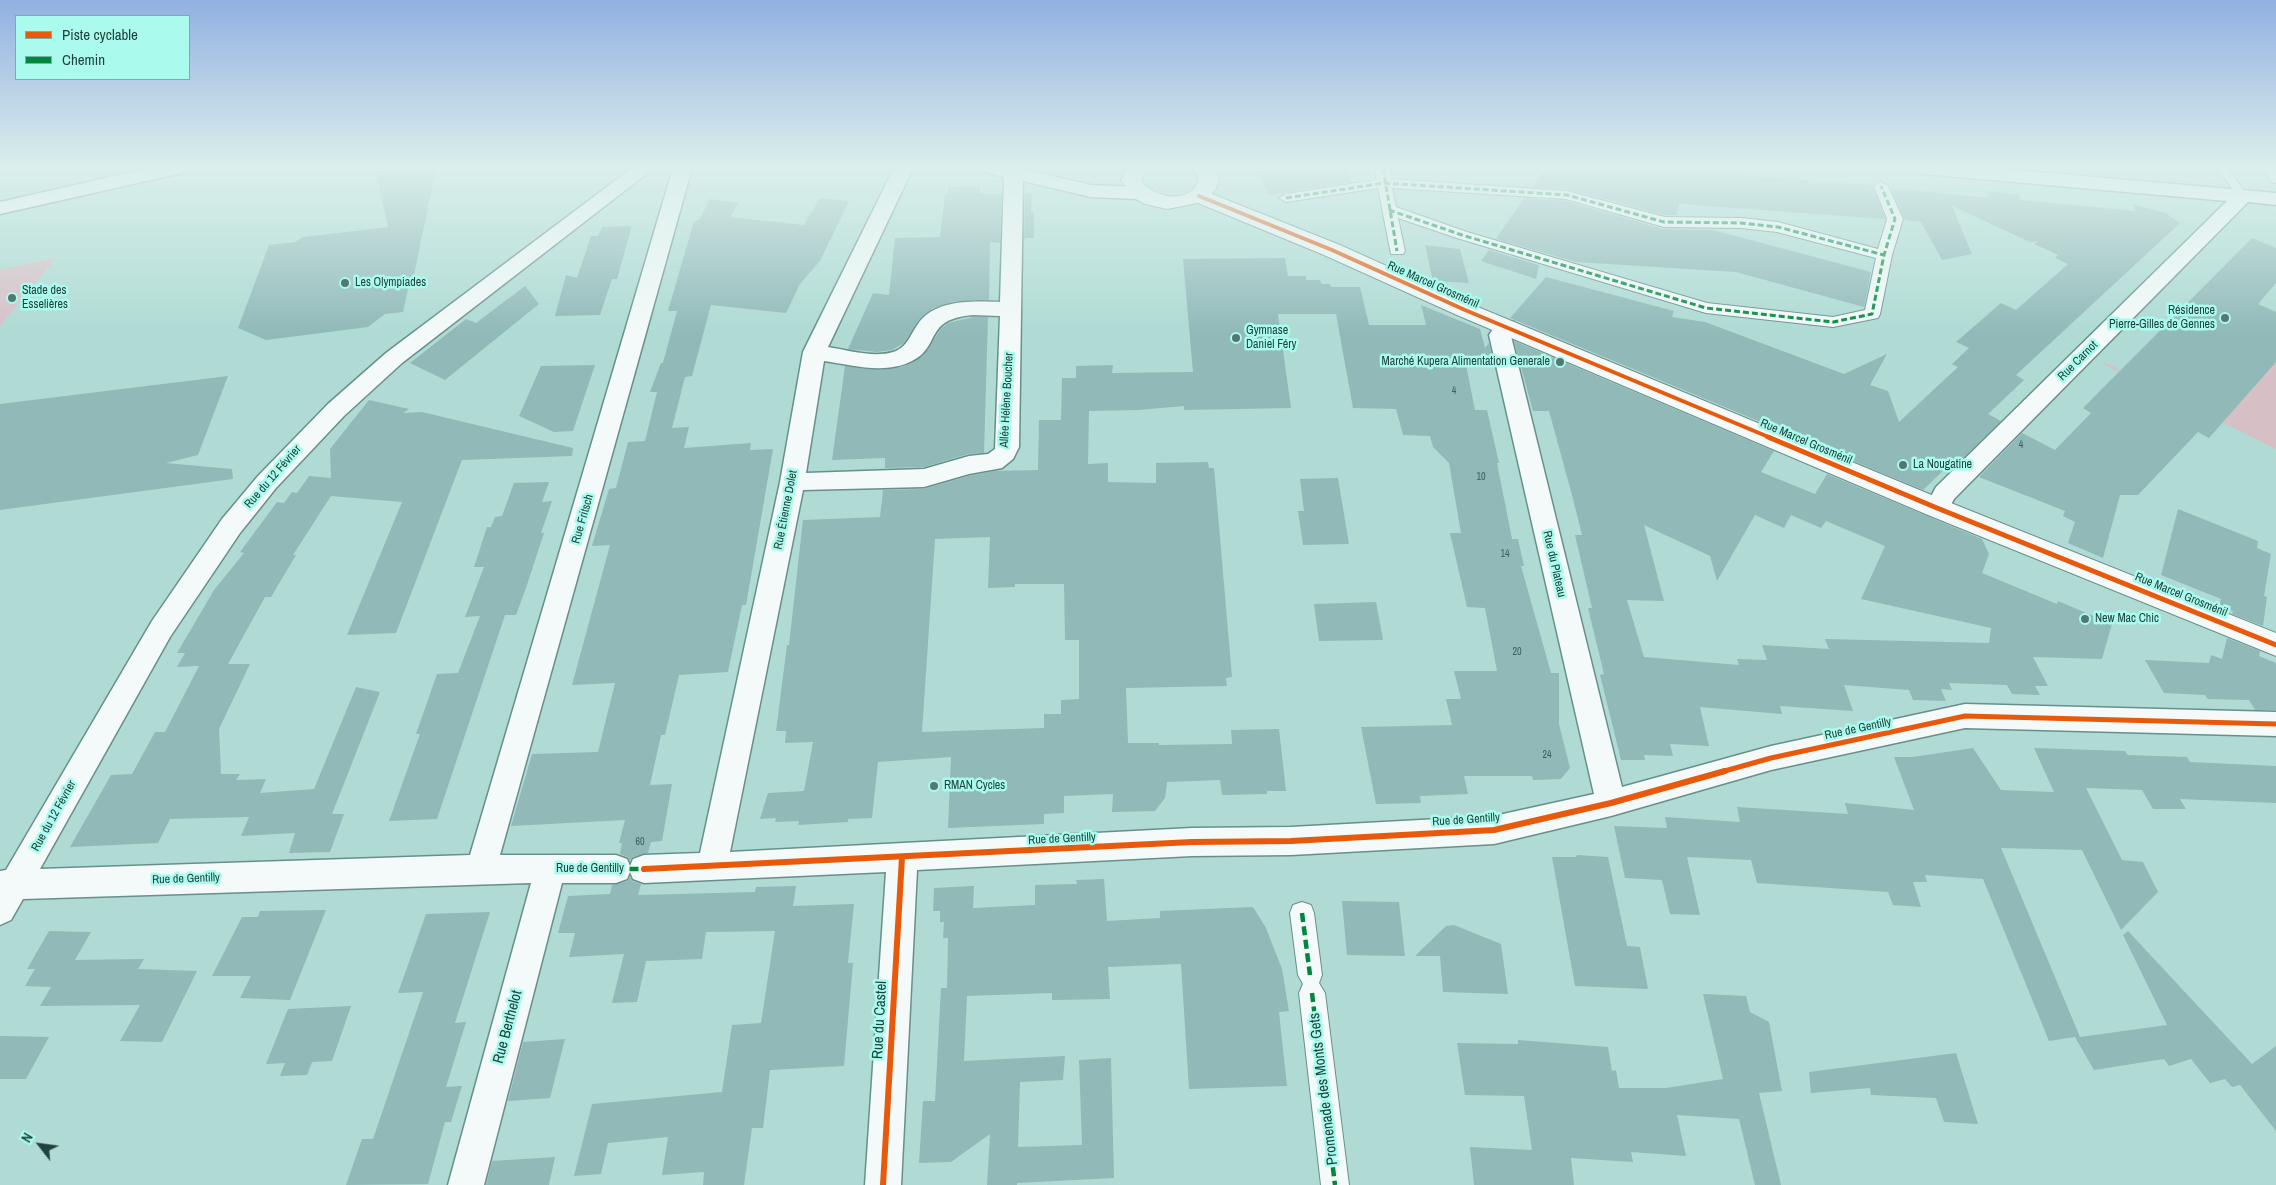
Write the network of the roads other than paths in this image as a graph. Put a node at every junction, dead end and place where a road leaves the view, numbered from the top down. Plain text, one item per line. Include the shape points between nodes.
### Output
1 (572, 223) edge
2 (667, 223) edge
3 (877, 223) edge
4 (1013, 223) edge
5 (1266, 223) edge
6 (1392, 223) edge
7 (1428, 223) edge
8 (1744, 223) edge
9 (1894, 223) edge
10 (2216, 223) edge
11 (1397, 251) dead end
12 (1884, 256) junction
13 (1012, 309) junction
14 (1506, 327) junction
15 (814, 352) junction
16 (792, 482) junction
17 (1937, 508) junction
18 (2276, 645) edge
19 (2276, 724) edge
20 (1611, 803) junction
21 (902, 857) junction
22 (712, 867) junction
23 (481, 869) junction
24 (550, 869) junction
25 (5, 893) edge
26 (1302, 913) dead end
27 (466, 1185) edge
28 (883, 1185) edge
29 (1335, 1185) edge

1 - 25 street, Rue du 12 Février via 394,358 336,410 267,482 231,526 161,629
2 - 23 street, Rue Fritsch
3 - 15 street, Rue Étienne Dolet
4 - 13 street, Allée Hélène Boucher
5 - 14 street, Rue Marcel Grosménil
6 - 11 street
7 - 12 street via 1706,308 1833,322 1872,314
8 - 12 street via 1778,227
9 - 12 street
10 - 17 street, Rue Carnot via 1945,493
13 - 15 street via 958,310 942,314 930,323 919,345 893,360
13 - 16 street, Allée Hélène Boucher via 1007,447 1000,458 924,478
14 - 17 street, Rue Marcel Grosménil
14 - 20 street, Rue du Plateau via 1500,335 1501,340
15 - 16 street, Rue Étienne Dolet
16 - 22 street, Rue Étienne Dolet
17 - 18 street, Rue Marcel Grosménil
19 - 20 street, Rue de Gentilly via 1965,716 1771,758
20 - 21 street, Rue de Gentilly via 1494,830
21 - 22 street, Rue de Gentilly
21 - 28 street, Rue du Castel
22 - 24 street, Rue de Gentilly
23 - 24 street, Rue de Gentilly
23 - 25 street, Rue de Gentilly
24 - 27 street, Rue Berthelot
26 - 29 street, Promenade des Monts Gets

